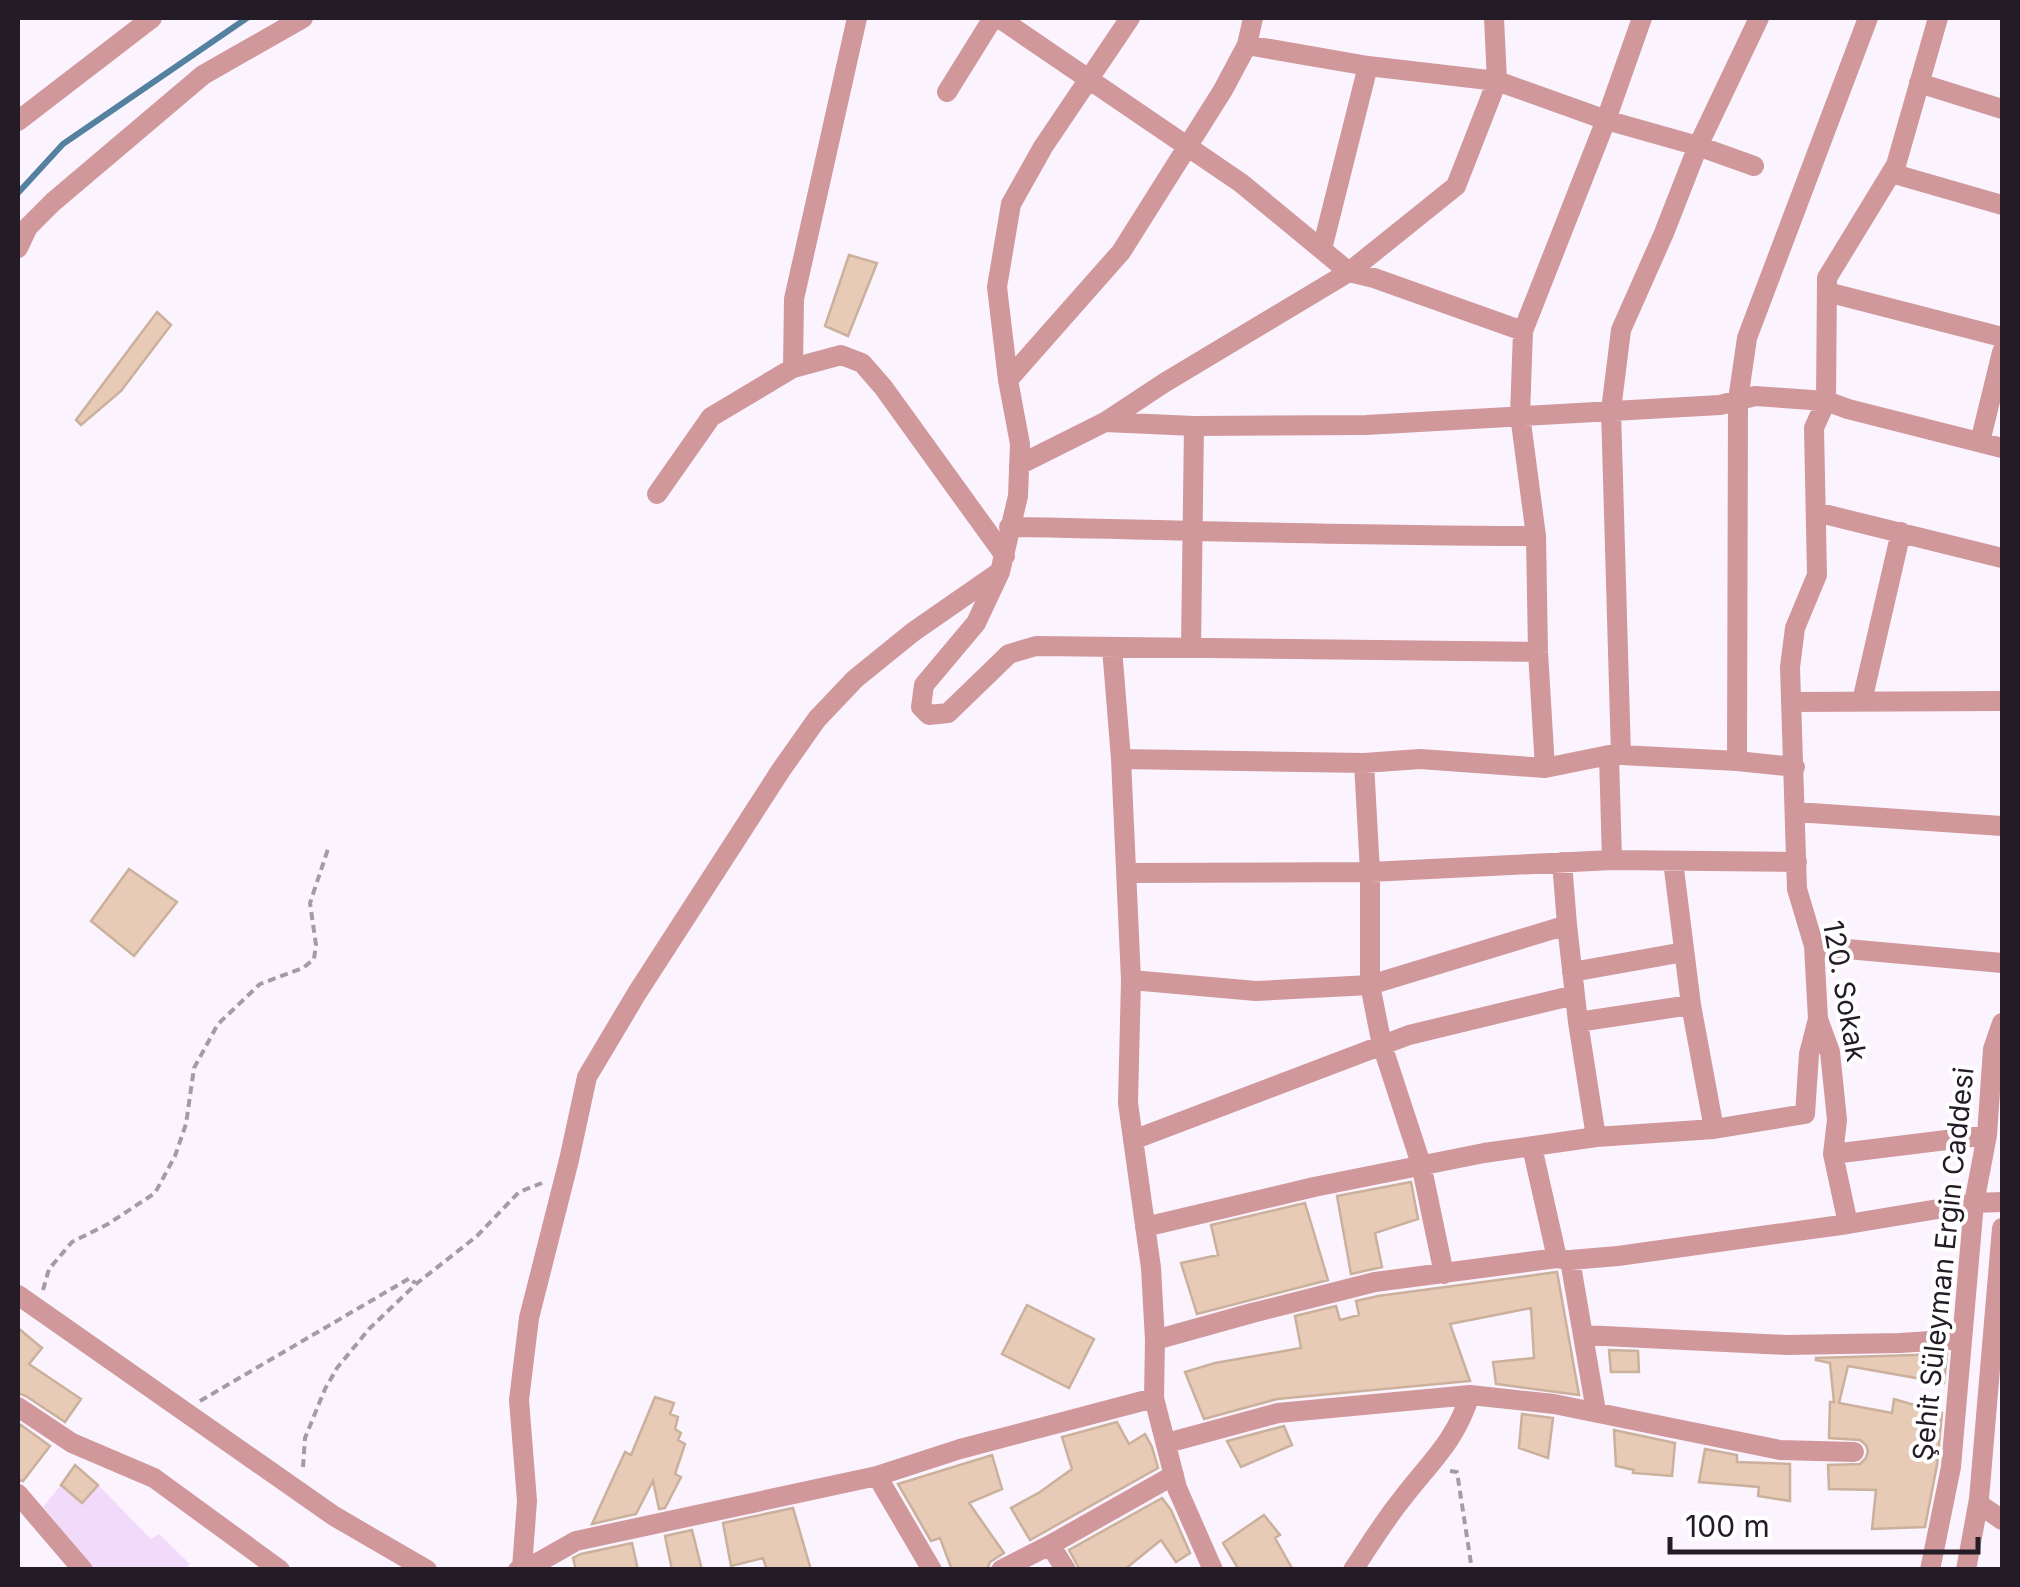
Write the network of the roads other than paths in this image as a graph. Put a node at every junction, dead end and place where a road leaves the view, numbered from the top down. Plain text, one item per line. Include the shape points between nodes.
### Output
1 (152, 18) edge
2 (304, 18) edge
3 (858, 18) edge
4 (996, 18) edge
5 (1130, 18) edge
6 (1253, 18) edge
7 (1494, 18) edge
8 (1642, 18) edge
9 (1759, 18) edge
10 (1868, 18) edge
11 (1938, 18) edge
12 (1247, 45) junction
13 (1368, 66) junction
14 (1089, 78) junction
15 (1497, 81) junction
16 (1919, 83) junction
17 (946, 92) dead end
18 (2002, 109) edge
19 (1606, 120) junction
20 (18, 121) edge
21 (1189, 146) junction
22 (1698, 146) junction
23 (1754, 166) dead end
24 (1891, 173) junction
25 (2002, 205) edge
26 (18, 248) edge
27 (1322, 249) junction
28 (1349, 272) junction
29 (1827, 292) junction
30 (1523, 331) junction
31 (2002, 337) edge
32 (2002, 352) edge
33 (793, 368) junction
34 (1008, 380) junction
35 (1738, 400) junction
36 (1826, 401) junction
37 (1612, 410) junction
38 (1520, 416) junction
39 (1105, 422) junction
40 (1194, 426) junction
41 (1980, 442) junction
42 (2002, 448) edge
43 (1019, 465) junction
44 (657, 494) dead end
45 (1816, 512) junction
46 (1009, 527) junction
47 (1193, 530) junction
48 (1900, 532) junction
49 (1536, 536) junction
50 (2002, 558) edge
51 (1002, 564) junction
52 (1191, 647) junction
53 (1112, 648) junction
54 (1538, 652) junction
55 (2002, 700) edge
56 (1862, 701) junction
57 (1792, 702) junction
58 (1615, 755) junction
59 (1121, 760) junction
60 (1737, 761) junction
61 (1364, 764) junction
62 (1794, 767) junction
63 (1545, 768) junction
64 (1796, 812) junction
65 (2002, 826) edge
66 (1612, 860) junction
67 (1673, 861) junction
68 (1562, 862) junction
69 (1796, 862) junction
70 (1370, 872) junction
71 (1126, 873) junction
72 (1567, 924) junction
73 (1814, 946) junction
74 (1684, 952) junction
75 (2002, 963) edge
76 (1572, 972) junction
77 (1131, 980) junction
78 (1370, 985) junction
79 (1575, 995) junction
80 (1691, 1005) junction
81 (1818, 1019) junction
82 (1578, 1022) junction
83 (2002, 1023) edge
84 (1382, 1046) junction
85 (1714, 1129) junction
86 (1986, 1136) junction
87 (1596, 1137) junction
88 (1133, 1140) junction
89 (1532, 1148) junction
90 (1834, 1154) junction
91 (1421, 1164) junction
92 (2002, 1202) edge
93 (1974, 1204) junction
94 (1848, 1224) junction
95 (1145, 1227) junction
96 (2002, 1228) edge
97 (1564, 1258) junction
98 (2001, 1269) edge
99 (1444, 1274) junction
100 (18, 1295) edge
101 (1584, 1335) junction
102 (1961, 1339) junction
103 (1155, 1340) junction
104 (1470, 1395) junction
105 (1154, 1398) junction
106 (18, 1406) edge
107 (1596, 1411) junction
108 (1167, 1443) junction
109 (1854, 1452) dead end
110 (1174, 1474) junction
111 (877, 1476) junction
112 (18, 1494) edge
113 (1978, 1504) junction
114 (2002, 1520) edge
115 (1050, 1545) junction
116 (1204, 1566) edge
117 (525, 1568) edge
118 (82, 1570) edge
119 (280, 1570) edge
120 (427, 1570) edge
121 (932, 1570) edge
122 (1002, 1570) edge
123 (1066, 1570) edge
124 (1353, 1570) edge
125 (1930, 1570) edge
126 (1966, 1570) edge

1 - 20 street
2 - 26 street via 204,75 53,202
3 - 33 street via 794,299
4 - 14 street
4 - 17 street
5 - 14 street
6 - 12 street
7 - 15 street
8 - 19 street
9 - 22 street
10 - 35 street via 1747,338
11 - 16 street
12 - 13 street
12 - 21 street
13 - 15 street
13 - 27 street
14 - 21 street
14 - 34 street via 1011,204 997,287
15 - 19 street
15 - 28 street via 1456,186
16 - 18 street
16 - 24 street
19 - 22 street
19 - 30 street
21 - 27 street
21 - 34 street via 1121,252
22 - 23 street
22 - 37 street via 1621,330
24 - 25 street
24 - 29 street via 1827,278
27 - 28 street
28 - 30 street
28 - 39 street
29 - 31 street
29 - 36 street, 120. Sokak
30 - 38 street
32 - 41 street
33 - 44 street via 711,417
33 - 51 street via 841,356 862,363
34 - 43 street
35 - 36 street
35 - 37 street
35 - 60 street
36 - 41 street
36 - 45 street, 120. Sokak via 1814,428
37 - 38 street
37 - 58 street
38 - 40 street
38 - 49 street
39 - 40 street
39 - 43 street
40 - 47 street
41 - 42 street
43 - 46 street
45 - 48 street
45 - 57 street, 120. Sokak via 1818,575 1796,628
46 - 47 street
46 - 51 street
47 - 49 street
47 - 52 street
48 - 50 street
48 - 56 street
49 - 54 street
51 - 53 street via 976,623 924,686 921,706 929,715 948,713 1010,654 1036,646
51 - 117 street via 855,679 808,732 587,1077 529,1318 518,1400
52 - 53 street
52 - 54 street
53 - 59 street
54 - 63 street
55 - 56 street
56 - 57 street
57 - 62 street, 120. Sokak
58 - 60 street
58 - 63 street
58 - 66 street
59 - 61 street
59 - 71 street
60 - 62 street
61 - 63 street via 1420,759
61 - 70 street
62 - 64 street, 120. Sokak
64 - 65 street
64 - 69 street, 120. Sokak
66 - 67 street
66 - 68 street
67 - 69 street
67 - 74 street
68 - 70 street
68 - 72 street
69 - 73 street, 120. Sokak
70 - 71 street
70 - 78 street
71 - 77 street
72 - 76 street
72 - 78 street
73 - 75 street
73 - 81 street, 120. Sokak
74 - 76 street
74 - 80 street
76 - 79 street
77 - 78 street via 1256,991
77 - 88 street
78 - 84 street
79 - 82 street
79 - 84 street
80 - 82 street
80 - 85 street
81 - 85 street via 1805,1114
81 - 90 street, 120. Sokak via 1830,1052
82 - 87 street
83 - 86 street, Şehit Süleyman Ergin Caddesi via 1993,1049
84 - 88 street
84 - 91 street
85 - 87 street
86 - 90 street
86 - 93 street, Şehit Süleyman Ergin Caddesi
87 - 89 street
88 - 95 street
89 - 91 street
89 - 97 street
90 - 94 street, 120. Sokak
91 - 95 street
91 - 99 street
92 - 93 street
93 - 94 street
93 - 102 street, Şehit Süleyman Ergin Caddesi
94 - 97 street
95 - 103 street
96 - 98 street, Şehit Süleyman Ergin Caddesi
97 - 99 street
97 - 101 street
98 - 113 street, Şehit Süleyman Ergin Caddesi
99 - 103 street via 1375,1282
100 - 120 street via 334,1516
101 - 102 street via 1786,1345
101 - 107 street
102 - 125 street, Şehit Süleyman Ergin Caddesi via 1951,1467
103 - 105 street
104 - 107 street
104 - 108 street via 1278,1413
104 - 124 street via 1462,1422
105 - 108 street
105 - 111 street
106 - 119 street via 72,1442 154,1478
107 - 109 street via 1780,1450
108 - 110 street
110 - 115 street
110 - 116 street
111 - 117 street via 576,1541
111 - 121 street
112 - 118 street
113 - 114 street
113 - 126 street, Şehit Süleyman Ergin Caddesi
115 - 122 street
115 - 123 street

